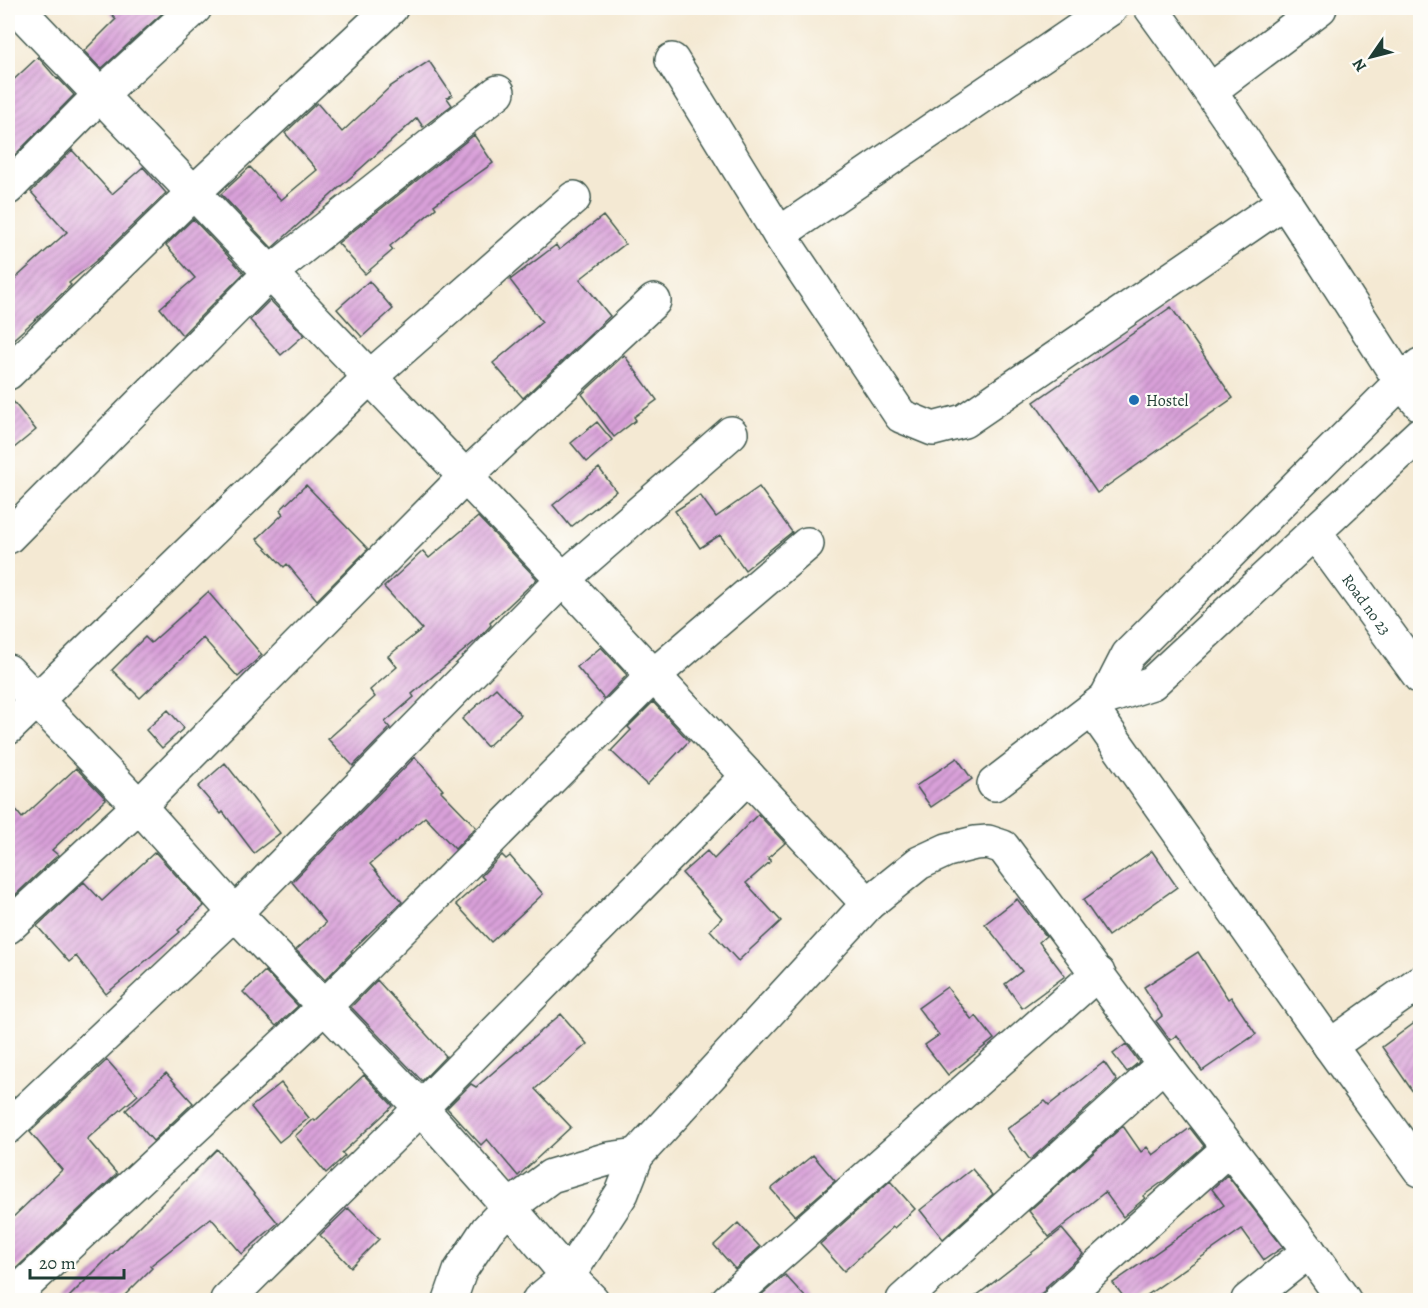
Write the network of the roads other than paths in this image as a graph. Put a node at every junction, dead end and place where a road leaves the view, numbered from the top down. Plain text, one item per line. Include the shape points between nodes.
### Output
1 (195, 8) edge
2 (391, 8) edge
3 (1111, 8) edge
4 (1151, 8) edge
5 (1320, 8) edge
6 (20, 15) edge
7 (672, 60) dead end
8 (1211, 90) junction
9 (498, 92) dead end
10 (100, 95) junction
11 (8, 188) edge
12 (194, 192) junction
13 (574, 198) dead end
14 (1285, 201) junction
15 (779, 234) junction
16 (270, 273) junction
17 (654, 302) dead end
18 (8, 373) edge
19 (369, 377) junction
20 (1414, 383) edge
21 (731, 433) dead end
22 (1420, 434) edge
23 (465, 477) junction
24 (1315, 533) junction
25 (8, 537) edge
26 (807, 544) dead end
27 (563, 579) junction
28 (8, 671) edge
29 (653, 676) junction
30 (1420, 677) edge
31 (35, 700) junction
32 (1099, 703) junction
33 (8, 728) edge
34 (748, 776) junction
35 (994, 784) dead end
36 (139, 806) junction
37 (868, 904) junction
38 (235, 913) junction
39 (8, 927) edge
40 (1098, 974) junction
41 (1420, 982) edge
42 (325, 1006) junction
43 (1330, 1046) junction
44 (1164, 1064) junction
45 (421, 1108) junction
46 (8, 1127) edge
47 (1228, 1149) junction
48 (637, 1155) junction
49 (1420, 1170) edge
50 (509, 1207) junction
51 (1309, 1251) junction
52 (568, 1276) junction
53 (9, 1300) edge
54 (227, 1300) edge
55 (450, 1300) edge
56 (539, 1300) edge
57 (592, 1300) edge
58 (728, 1300) edge
59 (903, 1300) edge
60 (1060, 1300) edge
61 (1248, 1300) edge
62 (1344, 1300) edge

1 - 10 street
2 - 12 street
3 - 15 street
4 - 8 street
5 - 8 street
6 - 10 street
7 - 15 street
8 - 14 street
9 - 16 street
10 - 11 street
10 - 12 street
12 - 16 street
12 - 18 street
13 - 19 street
14 - 15 street via 964,421 933,429 901,416
14 - 20 street
16 - 19 street
16 - 25 street
17 - 23 street
19 - 23 street
19 - 31 street
20 - 32 street via 1128,656
21 - 27 street
22 - 24 street
23 - 27 street
23 - 36 street
24 - 30 street, Road no 23
24 - 32 street via 1152,683
26 - 29 street
27 - 29 street
27 - 38 street
28 - 31 street
29 - 34 street
29 - 42 street
31 - 33 street
31 - 36 street
32 - 35 street
32 - 43 street
34 - 37 street
34 - 45 street
36 - 38 street
36 - 39 street
37 - 40 street via 919,863 947,850 988,842 1003,847
37 - 48 street
38 - 42 street
38 - 46 street
40 - 44 street
40 - 58 street
41 - 43 street
42 - 45 street
42 - 53 street
43 - 49 street
44 - 47 street
44 - 59 street
45 - 50 street
45 - 54 street
47 - 51 street
47 - 60 street
48 - 50 street via 551,1176
48 - 52 street via 622,1192
50 - 52 street
50 - 55 street via 460,1271
51 - 61 street
51 - 62 street
52 - 56 street
52 - 57 street

